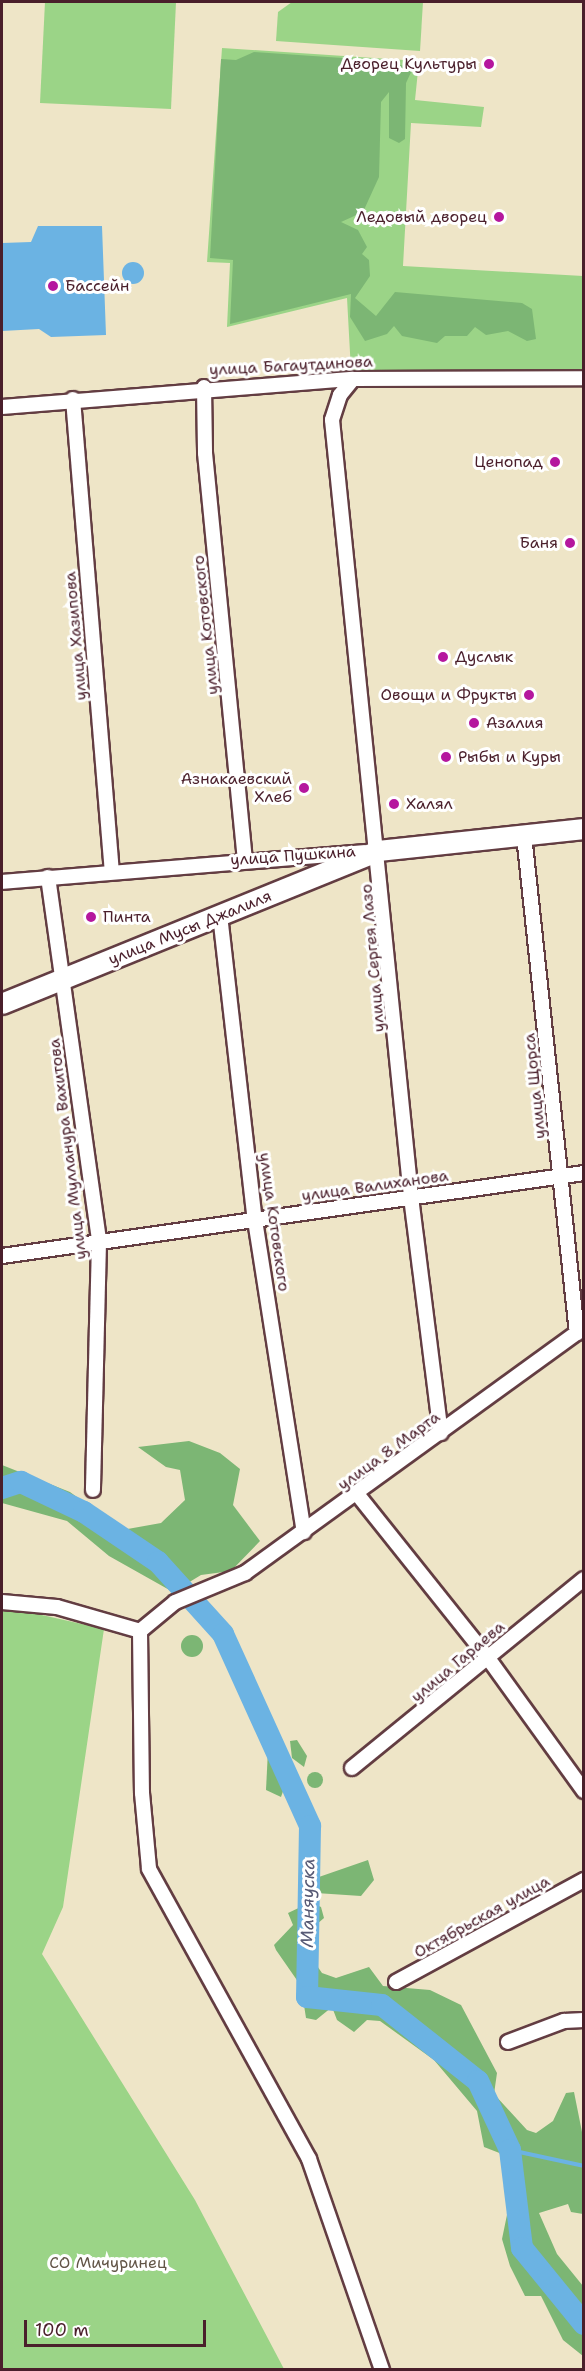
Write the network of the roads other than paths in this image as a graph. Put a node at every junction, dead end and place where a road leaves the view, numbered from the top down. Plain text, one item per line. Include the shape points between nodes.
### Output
1 (584, 378) edge
2 (353, 379) junction
3 (204, 387) junction
4 (73, 399) junction
5 (2, 407) edge
6 (584, 829) edge
7 (524, 835) junction
8 (379, 851) junction
9 (245, 859) junction
10 (112, 871) junction
11 (48, 877) junction
12 (2, 882) edge
13 (220, 915) junction
14 (63, 979) junction
15 (2, 1004) edge
16 (584, 1173) edge
17 (561, 1177) junction
18 (411, 1197) junction
19 (255, 1220) junction
20 (99, 1242) junction
21 (2, 1256) edge
22 (580, 1330) edge
23 (441, 1433) junction
24 (93, 1490) dead end
25 (358, 1495) junction
26 (304, 1532) junction
27 (584, 1578) edge
28 (2, 1602) edge
29 (140, 1630) junction
30 (488, 1658) junction
31 (352, 1768) dead end
32 (584, 1791) edge
33 (584, 1880) edge
34 (396, 1982) dead end
35 (584, 2020) edge
36 (508, 2042) dead end
37 (382, 2370) edge

1 - 2 street, улица Багаутдинова
2 - 3 street, улица Багаутдинова
2 - 8 street, улица Сергея Лазо via 340,394 332,420
3 - 4 street, улица Багаутдинова
3 - 9 street, улица Котовского via 205,453
4 - 5 street, улица Багаутдинова
4 - 10 street, улица Хазипова
6 - 7 main road, улица Пушкина
7 - 8 main road, улица Пушкина
7 - 17 street, улица Щорса
8 - 9 street, улица Пушкина
8 - 13 main road, улица Мусы Джалиля
8 - 18 street, улица Сергея Лазо
9 - 10 street, улица Пушкина
10 - 11 street, улица Пушкина
11 - 12 street, улица Пушкина
11 - 14 street, улица Мулланура Вахитова
13 - 14 main road, улица Мусы Джалиля
13 - 19 street, улица Котовского
14 - 15 main road, улица Мусы Джалиля
14 - 20 street, улица Мулланура Вахитова
16 - 17 street, улица Валиханова
17 - 18 street, улица Валиханова
17 - 22 street, улица Щорса
18 - 19 street, улица Валиханова
18 - 23 street, улица Сергея Лазо
19 - 20 street, улица Валиханова
19 - 26 street, улица Котовского
20 - 21 street, улица Валиханова
20 - 24 street, улица Мулланура Вахитова
22 - 23 street, улица 8 Марта
23 - 25 street, улица 8 Марта
25 - 26 street, улица 8 Марта
25 - 30 street
26 - 29 street, улица 8 Марта via 245,1573 205,1586 175,1602
27 - 30 street, улица Гараева
28 - 29 street via 57,1607
29 - 37 street via 142,1792 149,1869 309,2159
30 - 31 street, улица Гараева
30 - 32 street
33 - 34 street, Октябрьская улица
35 - 36 street via 564,2021

